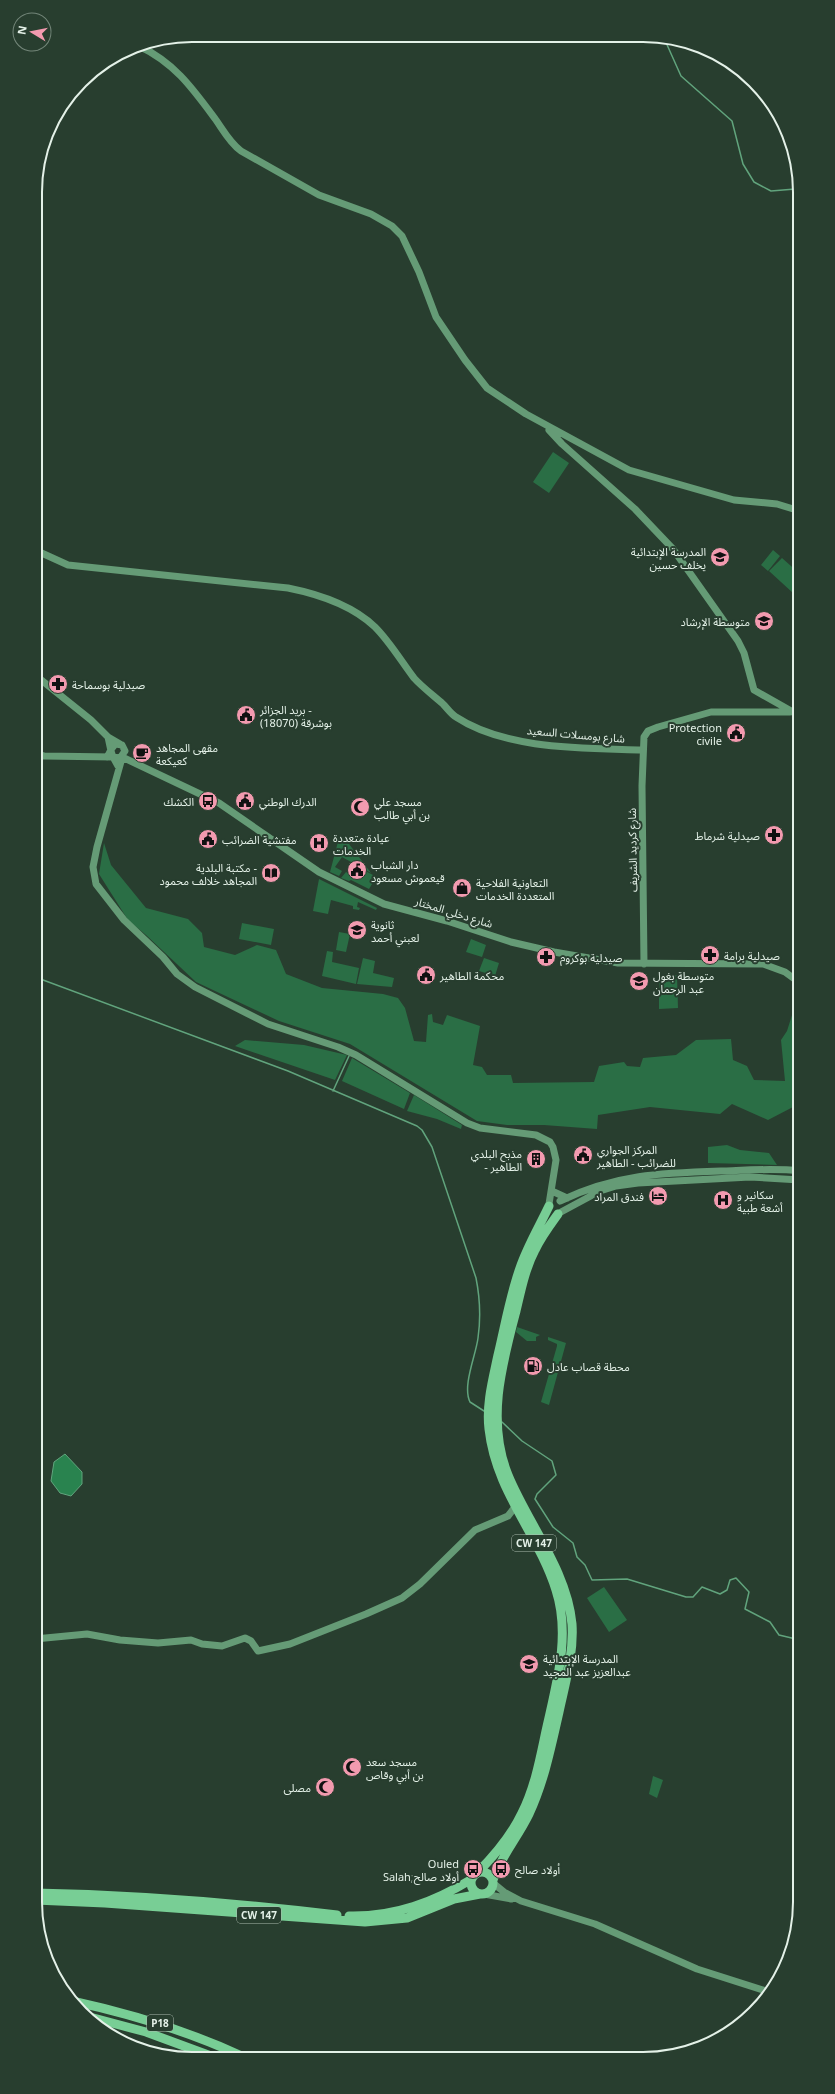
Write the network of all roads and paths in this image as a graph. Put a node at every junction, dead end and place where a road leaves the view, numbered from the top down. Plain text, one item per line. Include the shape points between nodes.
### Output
1 (146, 49) edge
2 (543, 424) junction
3 (793, 509) edge
4 (42, 553) edge
5 (42, 681) edge
6 (793, 712) joint
7 (108, 737) junction
8 (122, 746) junction
9 (642, 750) junction
10 (42, 754) edge
11 (110, 755) junction
12 (122, 757) junction
13 (134, 761) junction
14 (118, 766) junction
15 (644, 964) junction
16 (793, 978) edge
17 (793, 1171) edge
18 (793, 1180) edge
19 (553, 1184) junction
20 (554, 1192) junction
21 (561, 1200) junction
22 (549, 1205) junction
23 (559, 1213) junction
24 (520, 1499) junction
25 (516, 1508) junction
26 (42, 1638) edge
27 (475, 1876) junction
28 (493, 1882) junction
29 (42, 1893) edge
30 (482, 1894) junction
31 (42, 1900) edge
32 (521, 1901) junction
33 (764, 1990) edge
34 (81, 2003) edge
35 (99, 2019) edge
36 (200, 2052) edge
37 (235, 2052) edge

1 - 2 street via 167,61 189,83 241,151 319,195 371,214 392,226 402,236 420,272 436,317 465,360 487,388
2 - 3 street via 629,470 734,500 777,504
2 - 6 street via 636,509 674,549 738,641 754,690
4 - 9 street, شارع بومسلات السعيد via 68,565 284,587 319,595 355,613 375,627 415,679 455,717 487,733 587,748
5 - 7 street
6 - 9 street, شارع كرديد الشريف via 711,712 648,731 644,737
7 - 8 street
7 - 11 street
8 - 11 street via 114,745
8 - 12 street via 125,753
8 - 13 street
9 - 15 street, شارع كرديد الشريف
10 - 11 street, شارع دخلي المختار
11 - 12 street, شارع دخلي المختار
11 - 14 street
12 - 13 street, شارع دخلي المختار
12 - 14 street
13 - 15 street, شارع دخلي المختار via 220,803 319,872 373,899 554,952
14 - 19 street via 93,867 96,884 124,920 177,974 196,987 268,1024 356,1055 467,1123 480,1128 542,1137 550,1142 555,1153
15 - 16 street, شارع دخلي المختار via 763,964 774,966
17 - 21 street via 767,1169 661,1173 619,1179
18 - 23 street, CW 147 via 750,1177 616,1186 600,1191
19 - 20 street
19 - 22 street
20 - 21 street
20 - 21 street
21 - 22 street
21 - 23 street via 563,1206
22 - 23 street via 551,1212
22 - 25 highway, CW 147 via 516,1278 490,1395 489,1428 496,1462
23 - 24 highway, CW 147 via 534,1250 527,1268 505,1352 497,1400 499,1446 508,1475
24 - 25 street
24 - 28 highway, CW 147 via 564,1588 572,1624 572,1643 562,1699 538,1794 525,1823 502,1860
25 - 26 street via 508,1516 475,1530 420,1584 402,1598 278,1648 258,1651 251,1641 245,1638 222,1646 191,1640 150,1643 87,1634
25 - 27 highway, CW 147 via 556,1590 562,1622 562,1652 539,1762 528,1800 514,1828
27 - 28 highway via 485,1872
27 - 29 highway, CW 147 via 448,1893 421,1905 383,1915 360,1916 93,1894
27 - 30 highway via 473,1890
28 - 30 highway via 490,1890
28 - 32 street via 504,1892
30 - 31 highway, CW 147 via 454,1899 406,1918 365,1922
30 - 32 street
32 - 33 street via 595,1924 697,1969
34 - 37 highway, P18 via 161,2023
35 - 36 highway, P18 via 146,2032

